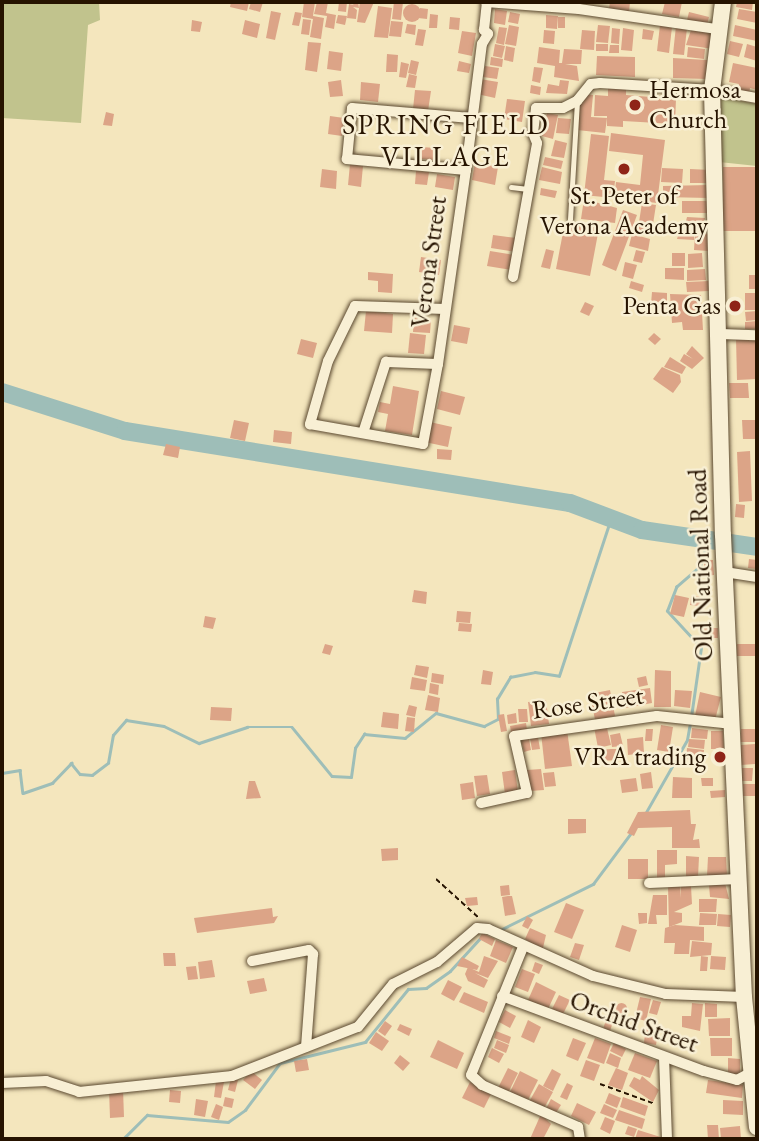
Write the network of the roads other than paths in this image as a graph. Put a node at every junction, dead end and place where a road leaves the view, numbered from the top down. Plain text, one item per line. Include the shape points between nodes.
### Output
1 (487, 2) edge
2 (723, 2) edge
3 (716, 29) junction
4 (712, 90) junction
5 (757, 98) edge
6 (577, 101) junction
7 (471, 118) junction
8 (466, 170) junction
9 (510, 187) dead end
10 (530, 189) junction
11 (570, 219) dead end
12 (513, 277) dead end
13 (445, 309) junction
14 (719, 334) junction
15 (757, 335) edge
16 (438, 364) junction
17 (363, 433) junction
18 (724, 572) junction
19 (757, 577) edge
20 (733, 724) junction
21 (481, 803) dead end
22 (739, 879) junction
23 (649, 883) dead end
24 (523, 947) junction
25 (252, 961) dead end
26 (502, 996) junction
27 (744, 997) junction
28 (306, 1047) junction
29 (754, 1051) edge
30 (664, 1057) junction
31 (752, 1072) junction
32 (2, 1083) edge
33 (757, 1127) edge
34 (580, 1139) edge
35 (667, 1139) edge

1 - 3 street via 579,9
1 - 7 street, Verona Street via 484,30 488,37 482,44
2 - 3 main road, Old National Road
3 - 4 main road, Old National Road
4 - 5 street
4 - 6 street via 591,83
4 - 14 main road, Old National Road
6 - 10 street via 563,108 536,108
6 - 11 lane
7 - 8 street, Verona Street
7 - 8 street via 352,108 347,159
8 - 13 street, Verona Street
9 - 10 lane
10 - 12 street
13 - 16 street, Verona Street
13 - 17 street via 355,306 328,361 310,424
14 - 15 street
14 - 18 main road, Old National Road
16 - 17 street via 386,362
16 - 17 street, Verona Street via 423,444
18 - 19 street
18 - 20 main road, Old National Road
20 - 21 street, Rose Street via 686,718 622,719 514,736 527,793
20 - 22 main road, Old National Road
22 - 23 street
22 - 27 main road, Old National Road
24 - 26 street
24 - 27 street via 593,976 666,994
24 - 28 street via 486,929 470,932 437,962 393,984 358,1027
25 - 28 street via 309,950 313,954
26 - 30 street, Orchid Street
26 - 34 street via 470,1069 476,1083 578,1126
27 - 29 main road, Old National Road
28 - 32 street via 232,1076 79,1092 46,1081
29 - 31 main road, Old National Road
30 - 31 street, Orchid Street via 737,1080
30 - 35 street
31 - 33 main road, Old National Road

